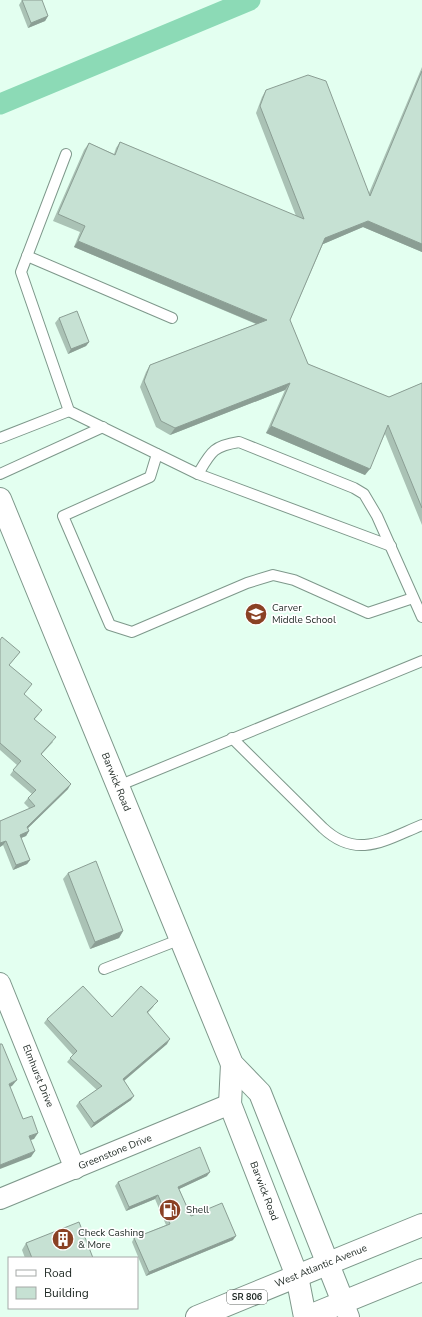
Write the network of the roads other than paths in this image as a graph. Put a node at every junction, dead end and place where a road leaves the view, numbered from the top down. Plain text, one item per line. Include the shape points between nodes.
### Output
1 (66, 154) dead end
2 (27, 256) junction
3 (172, 318) dead end
4 (69, 411) junction
5 (103, 427) junction
6 (0, 438) edge
7 (157, 454) junction
8 (0, 474) edge
9 (198, 474) junction
10 (0, 499) edge
11 (390, 546) junction
12 (413, 598) junction
13 (422, 617) edge
14 (422, 661) edge
15 (232, 738) junction
16 (118, 786) junction
17 (422, 825) edge
18 (181, 939) junction
19 (104, 969) dead end
20 (0, 983) edge
21 (232, 1064) junction
22 (230, 1104) junction
23 (75, 1169) junction
24 (0, 1199) edge
25 (422, 1225) edge
26 (327, 1264) junction
27 (422, 1270) edge
28 (297, 1276) junction
29 (346, 1310) edge
30 (197, 1317) edge
31 (306, 1317) edge

1 - 2 lane
2 - 3 lane
2 - 4 lane via 21,272
4 - 5 lane
4 - 6 lane
5 - 7 lane
5 - 8 lane
7 - 9 lane
7 - 12 lane via 150,477 63,516 110,625 132,632 247,583 273,575 294,580 368,613
9 - 11 lane
9 - 11 lane via 210,454 223,445 239,442 364,494
10 - 16 street, Barwick Road
11 - 12 lane
12 - 13 lane
14 - 15 lane
15 - 16 lane
15 - 17 lane via 323,828 345,843 372,845
16 - 18 street, Barwick Road
18 - 19 lane
18 - 21 street, Barwick Road
20 - 23 street, Elmhurst Drive
21 - 22 street, Barwick Road
21 - 26 street, Barwick Road via 260,1093
22 - 23 street, Greenstone Drive
22 - 28 street, Barwick Road
23 - 24 street, Greenstone Drive
25 - 26 street, West Atlantic Avenue / SR 806
26 - 28 street, West Atlantic Avenue / SR 806
26 - 29 street, Barwick Road
27 - 29 street
28 - 30 street, West Atlantic Avenue / SR 806
28 - 31 street, Barwick Road
29 - 31 street

